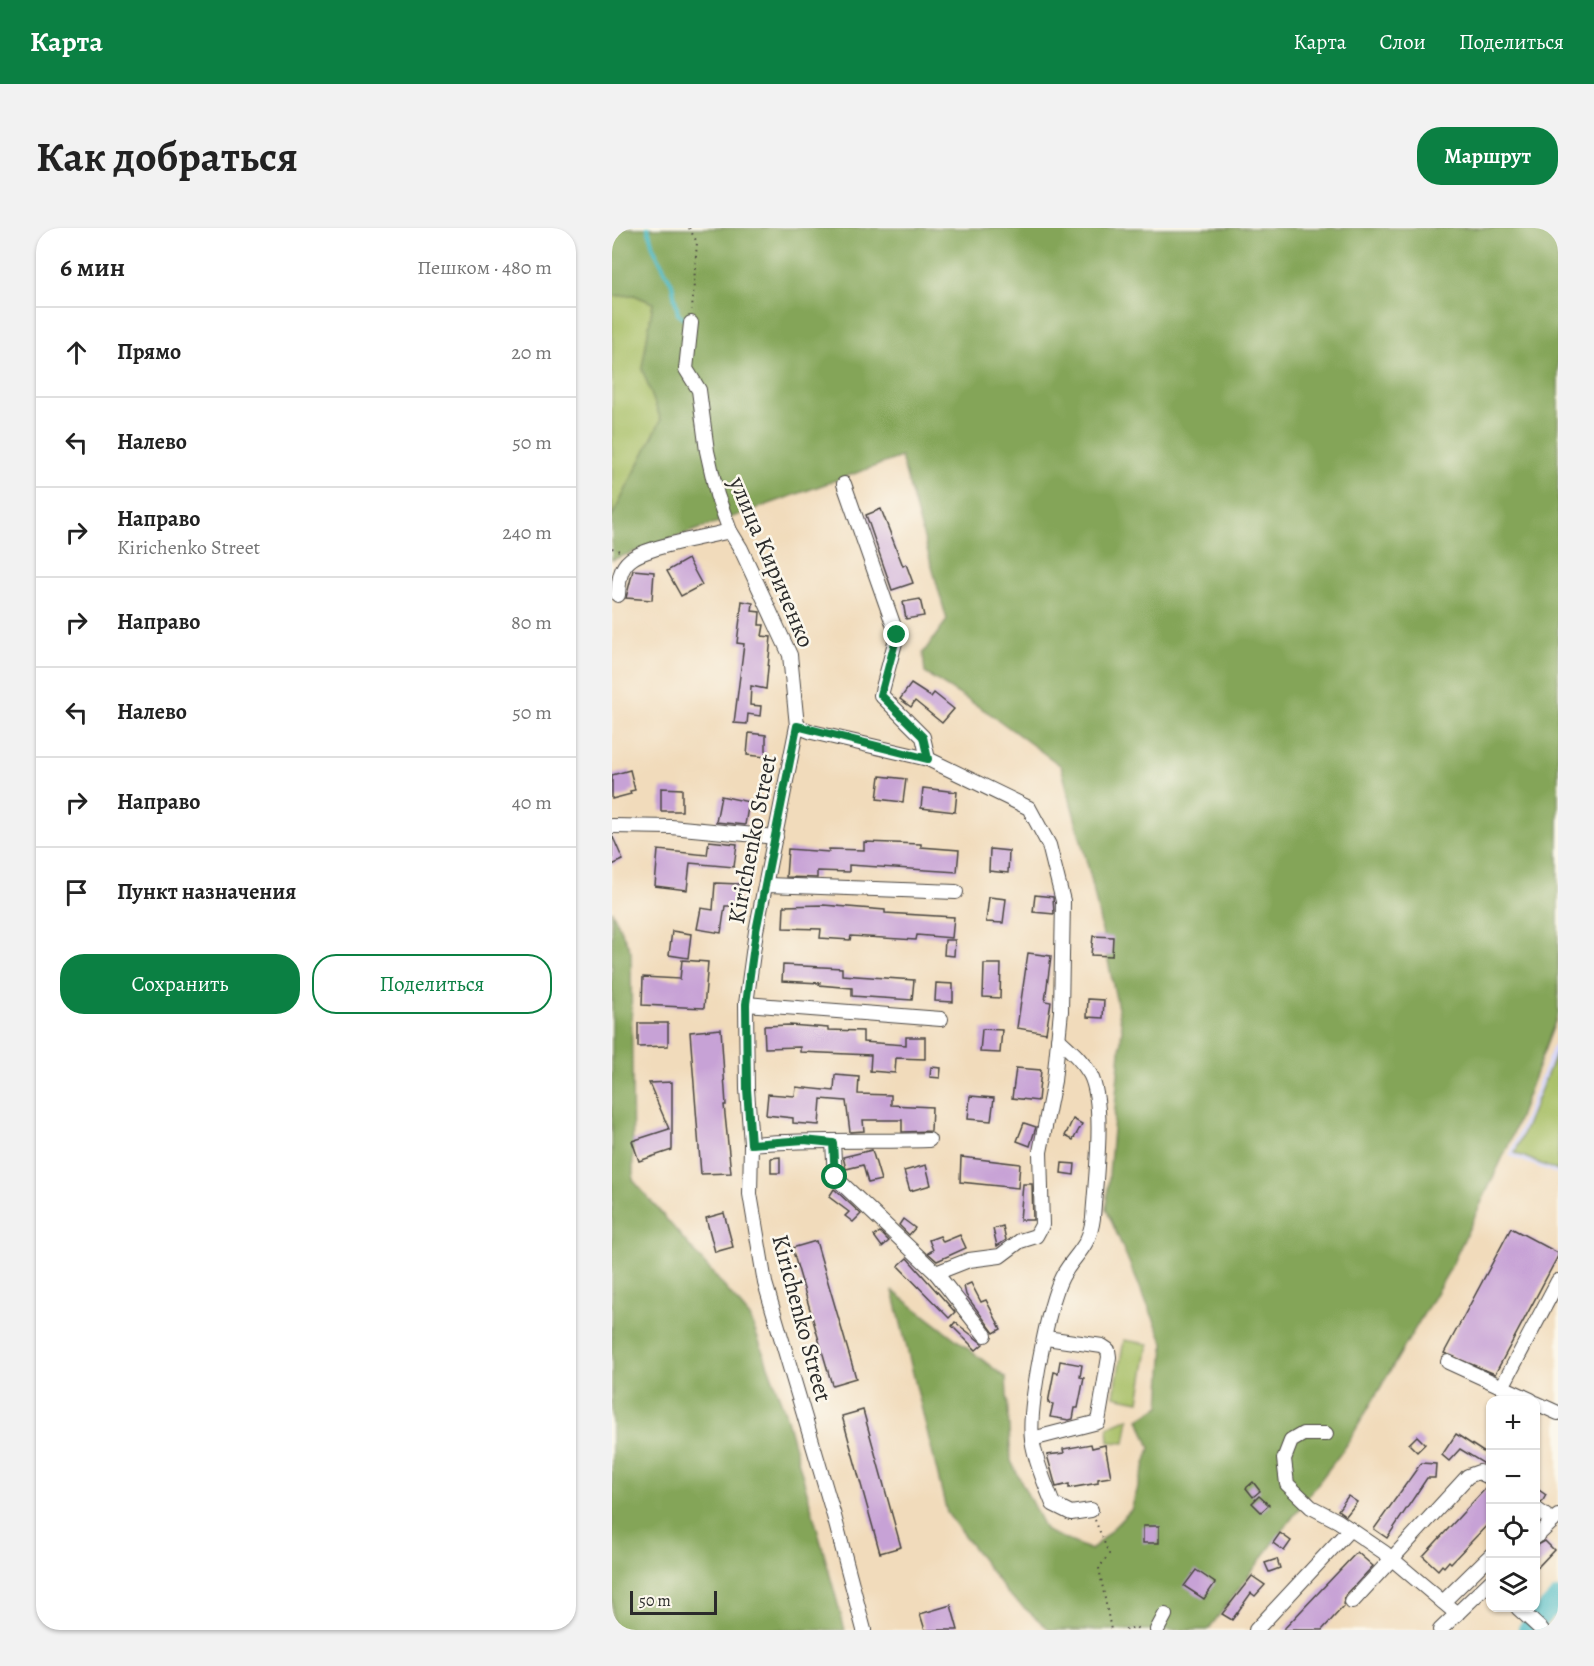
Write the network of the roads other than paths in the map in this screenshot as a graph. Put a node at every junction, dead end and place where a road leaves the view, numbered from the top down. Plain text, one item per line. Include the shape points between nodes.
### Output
1 (691, 323) road end
2 (844, 484) dead end
3 (730, 531) junction
4 (618, 595) dead end
5 (797, 726) junction
6 (928, 759) junction
7 (612, 826) edge
8 (776, 837) junction
9 (767, 885) junction
10 (956, 892) dead end
11 (746, 1004) junction
12 (941, 1019) dead end
13 (1058, 1039) junction
14 (929, 1140) dead end
15 (833, 1143) junction
16 (751, 1144) junction
17 (936, 1273) junction
18 (1558, 1281) edge
19 (985, 1335) dead end
20 (1046, 1338) junction
21 (1448, 1362) dead end
22 (1502, 1387) junction
23 (1521, 1396) edge
24 (1540, 1404) edge
25 (1558, 1413) edge
26 (1326, 1434) dead end
27 (1032, 1439) junction
28 (1486, 1476) edge
29 (1091, 1510) dead end
30 (1540, 1512) edge
31 (1556, 1519) edge
32 (1350, 1529) junction
33 (1540, 1533) edge
34 (1488, 1558) edge
35 (1392, 1559) junction
36 (1486, 1586) edge
37 (1352, 1602) dead end
38 (1443, 1602) junction
39 (1522, 1612) edge
40 (1457, 1614) junction
41 (1165, 1615) dead end
42 (864, 1630) edge
43 (1157, 1630) edge
44 (1256, 1630) edge
45 (1440, 1630) edge
46 (1542, 1630) edge

1 - 3 street, улица Кириченко via 686,369 699,390 706,451
2 - 6 street via 897,635 881,695 923,737
3 - 4 street via 646,552 631,560 622,570
3 - 5 street, улица Кириченко via 790,655
5 - 6 street
5 - 8 street, Kirichenko Street
6 - 13 street via 1029,808 1049,845 1063,901
7 - 8 street
8 - 9 street, Kirichenko Street
9 - 10 street
9 - 11 street, Kirichenko Street
11 - 12 street
11 - 16 street, Kirichenko Street
13 - 17 street via 1040,1152 1042,1225 1036,1236 1020,1241 1000,1256 969,1260
13 - 20 street via 1091,1075 1099,1102 1091,1235 1063,1276 1054,1297
14 - 15 street
15 - 16 street via 804,1140
15 - 17 street via 835,1177
16 - 42 street, Kirichenko Street via 750,1194 765,1283
17 - 19 street
18 - 22 street
20 - 27 street via 1031,1411
20 - 27 street via 1102,1346 1109,1357 1098,1422
21 - 22 street
22 - 23 street
24 - 25 street
26 - 32 street via 1303,1434 1291,1442 1284,1459 1287,1484 1311,1507
27 - 29 street via 1053,1504 1071,1513
28 - 35 street via 1479,1472 1468,1476
30 - 31 street
31 - 33 street
32 - 35 street
32 - 44 street
34 - 38 street
35 - 37 street
35 - 38 street
36 - 40 street
38 - 40 street
39 - 46 street
40 - 45 street
41 - 43 street

